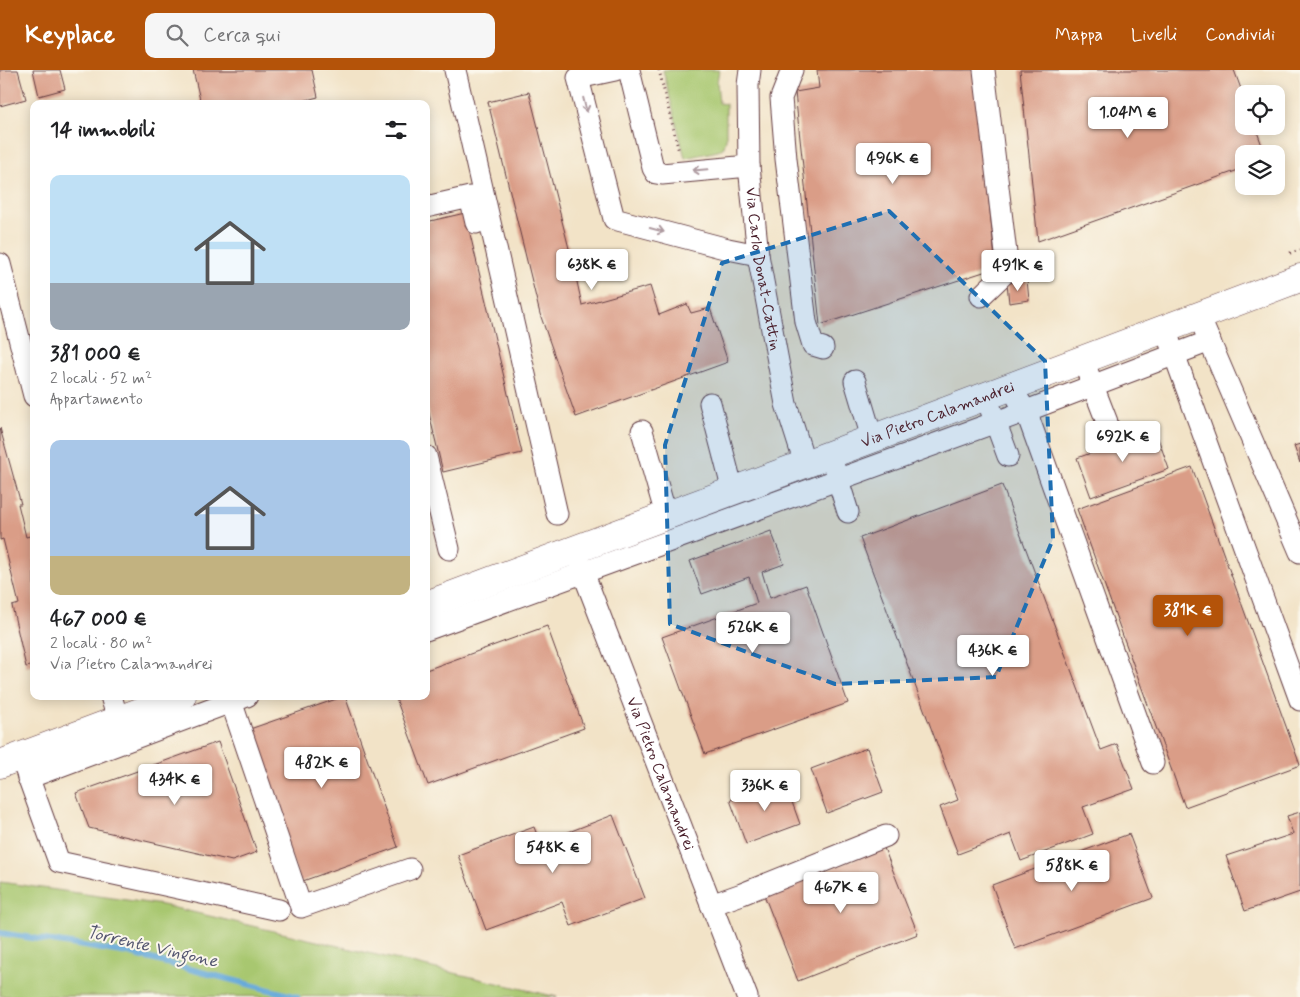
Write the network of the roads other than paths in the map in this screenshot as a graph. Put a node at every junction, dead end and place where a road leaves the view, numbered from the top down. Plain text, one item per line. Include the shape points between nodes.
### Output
1 (454, 70) edge
2 (615, 70) edge
3 (629, 70) edge
4 (750, 70) edge
5 (792, 70) edge
6 (984, 70) edge
7 (749, 166) junction
8 (430, 206) edge
9 (758, 256) junction
10 (0, 264) edge
11 (1300, 278) edge
12 (981, 296) dead end
13 (1198, 316) junction
14 (1165, 328) junction
15 (1210, 340) junction
16 (823, 348) dead end
17 (1174, 354) junction
18 (1083, 359) junction
19 (30, 380) edge
20 (855, 381) dead end
21 (1092, 385) junction
22 (998, 391) junction
23 (710, 403) dead end
24 (1026, 411) junction
25 (996, 422) junction
26 (1107, 422) dead end
27 (642, 431) dead end
28 (872, 438) junction
29 (1008, 456) dead end
30 (824, 466) junction
31 (430, 472) edge
32 (733, 491) junction
33 (848, 512) dead end
34 (666, 515) junction
35 (449, 549) dead end
36 (1300, 552) edge
37 (579, 561) junction
38 (430, 604) edge
39 (430, 628) edge
40 (159, 700) edge
41 (229, 700) edge
42 (236, 700) edge
43 (1300, 700) edge
44 (114, 708) edge
45 (1153, 763) dead end
46 (16, 766) edge
47 (886, 836) dead end
48 (410, 869) dead end
49 (711, 904) junction
50 (279, 910) dead end
51 (747, 997) edge

1 - 8 street via 550,515 470,197
2 -> 9 street via 578,78 614,219
7 -> 3 street via 656,173
4 - 7 street, Via Carlo Donat-Cattin
5 - 16 street via 781,98 786,159 806,322 813,345
6 - 12 street via 1008,270
7 - 9 street, Via Carlo Donat-Cattin
9 - 30 street, Via Carlo Donat-Cattin via 786,404
10 - 19 street
11 - 13 main road, Via Pietro Calamandrei
13 - 14 main road, Via Pietro Calamandrei
13 - 15 street
14 - 17 street
14 - 18 main road, Via Pietro Calamandrei
15 - 17 street
15 - 36 street
17 - 21 street
17 - 43 street
18 - 21 street
18 - 22 main road, Via Pietro Calamandrei
20 - 28 street
21 - 24 street
21 - 26 street
22 - 24 street
22 - 25 street
22 - 28 main road, Via Pietro Calamandrei
23 - 32 street
24 - 25 street
24 - 45 street
25 - 29 street
25 - 30 street
27 - 34 street
28 - 30 main road, Via Pietro Calamandrei
30 - 32 main road, Via Pietro Calamandrei
30 - 33 street, Via Carlo Donat-Cattin
30 - 37 street
31 - 35 street
32 - 34 main road, Via Pietro Calamandrei
34 - 37 main road, Via Pietro Calamandrei
37 - 38 main road, Via Pietro Calamandrei
37 - 39 street
37 - 49 street, Via Pietro Calamandrei
40 - 44 main road
41 - 46 street
42 - 48 street via 301,907
44 - 46 main road
46 - 50 street via 59,862
47 - 49 street
49 - 51 street, Via Pietro Calamandrei

